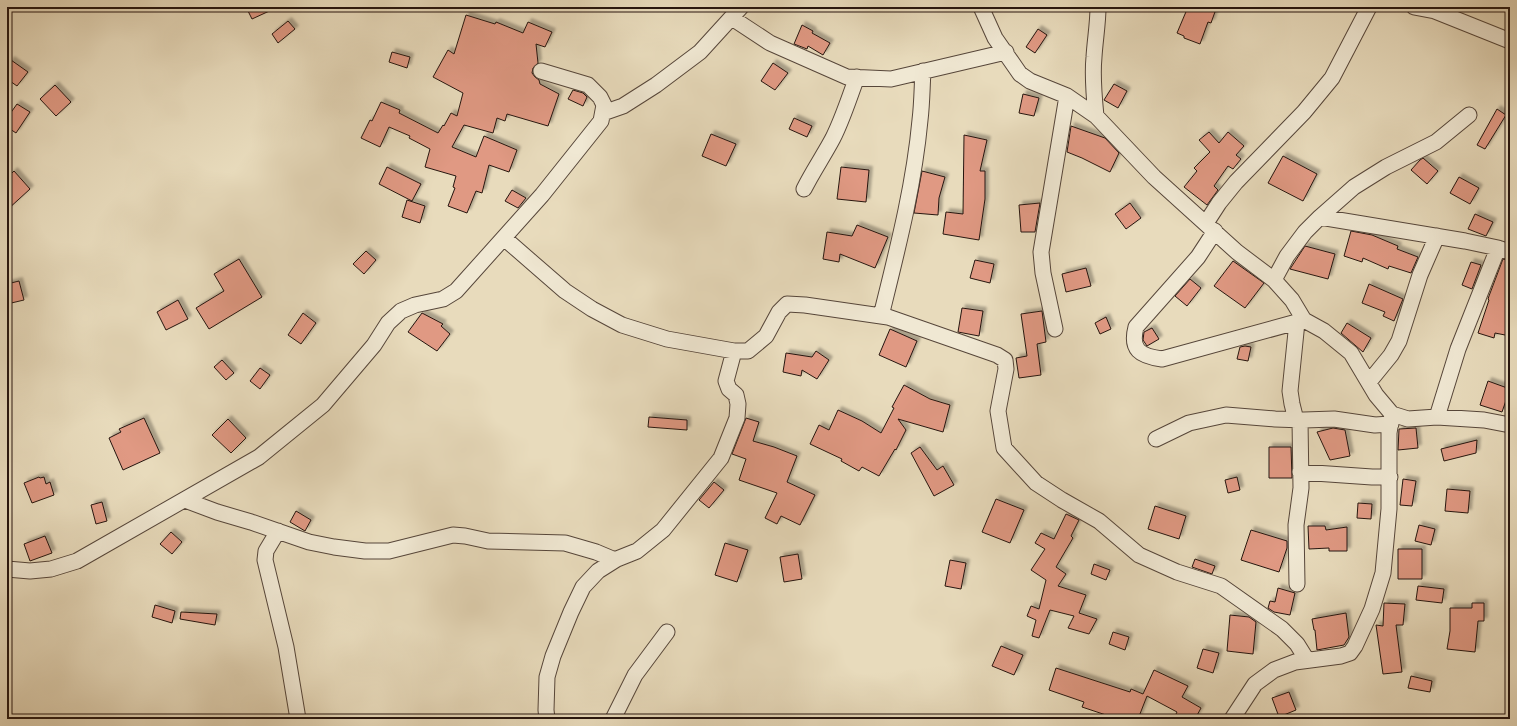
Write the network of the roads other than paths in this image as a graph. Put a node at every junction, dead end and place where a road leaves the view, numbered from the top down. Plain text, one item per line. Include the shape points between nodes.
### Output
1 (980, 7) edge
2 (1098, 7) edge
3 (1369, 7) edge
4 (1414, 7) edge
5 (737, 12) edge
6 (1510, 41) edge
7 (1006, 52) junction
8 (541, 71) dead end
9 (923, 71) junction
10 (857, 77) junction
11 (1068, 96) junction
12 (603, 113) junction
13 (1469, 115) dead end
14 (1096, 116) junction
15 (804, 189) dead end
16 (1320, 217) junction
17 (1211, 227) junction
18 (1437, 236) junction
19 (504, 238) junction
20 (1504, 250) edge
21 (1274, 280) junction
22 (881, 316) junction
23 (1301, 321) junction
24 (1055, 330) dead end
25 (734, 351) junction
26 (1369, 382) junction
27 (1437, 417) junction
28 (1391, 419) junction
29 (1298, 420) junction
30 (1510, 425) edge
31 (1156, 439) dead end
32 (1300, 472) junction
33 (1390, 477) junction
34 (185, 500) junction
35 (278, 531) junction
36 (614, 560) junction
37 (7, 569) edge
38 (1297, 584) dead end
39 (667, 632) dead end
40 (1307, 660) junction
41 (298, 719) edge
42 (547, 719) edge
43 (613, 719) edge
44 (1232, 719) edge

1 - 7 street
2 - 14 street via 1093,76
3 - 17 street via 1332,78 1304,112 1236,182 1219,203
4 - 6 street via 1435,11
5 - 10 street via 770,44 847,77
5 - 12 street via 700,52 623,106
7 - 9 street
7 - 11 street via 1025,78
8 - 12 street via 588,85 604,105
9 - 10 street via 891,79
9 - 22 street via 915,157
10 - 15 street via 845,113
11 - 14 street
11 - 24 street via 1041,252 1042,273
12 - 19 street via 601,121
13 - 16 street via 1436,142 1386,167 1354,187
14 - 17 street via 1154,177
16 - 18 street
16 - 21 street via 1287,256
17 - 21 street via 1237,252
17 - 23 street via 1193,263 1136,327 1133,338 1137,350 1149,357 1162,359
18 - 20 street
18 - 26 street via 1420,275 1399,341
19 - 25 street via 565,291 592,309 622,324 668,339
19 - 34 street via 456,291 443,299 401,311 388,323 374,345 323,406 259,457
20 - 27 street via 1458,349
21 - 23 street via 1292,300
22 - 25 street via 787,304 779,312 766,336 748,351
22 - 40 street via 888,316 1006,360 998,411 1004,448 1036,483 1099,521 1138,555 1177,572 1221,586 1282,629 1297,644
23 - 26 street via 1324,331 1351,353
23 - 29 street via 1290,391
25 - 36 street via 726,381 729,389 736,395 737,418 721,458 663,530 638,551
26 - 28 street
27 - 28 street
27 - 30 street via 1484,420
28 - 29 street via 1375,425 1334,419
28 - 33 street
29 - 31 street via 1226,415 1189,423
29 - 32 street
32 - 33 street
32 - 38 street via 1301,488 1296,525
33 - 40 street via 1383,573 1372,609 1350,653
34 - 35 street
34 - 37 street via 77,561 51,569
35 - 36 street via 309,542 365,551 389,551 453,535 488,540 565,543
35 - 41 street via 266,552 266,570 286,647
36 - 42 street via 598,571 584,587 571,612 547,677
39 - 43 street via 635,675
40 - 44 street via 1274,670 1255,684

